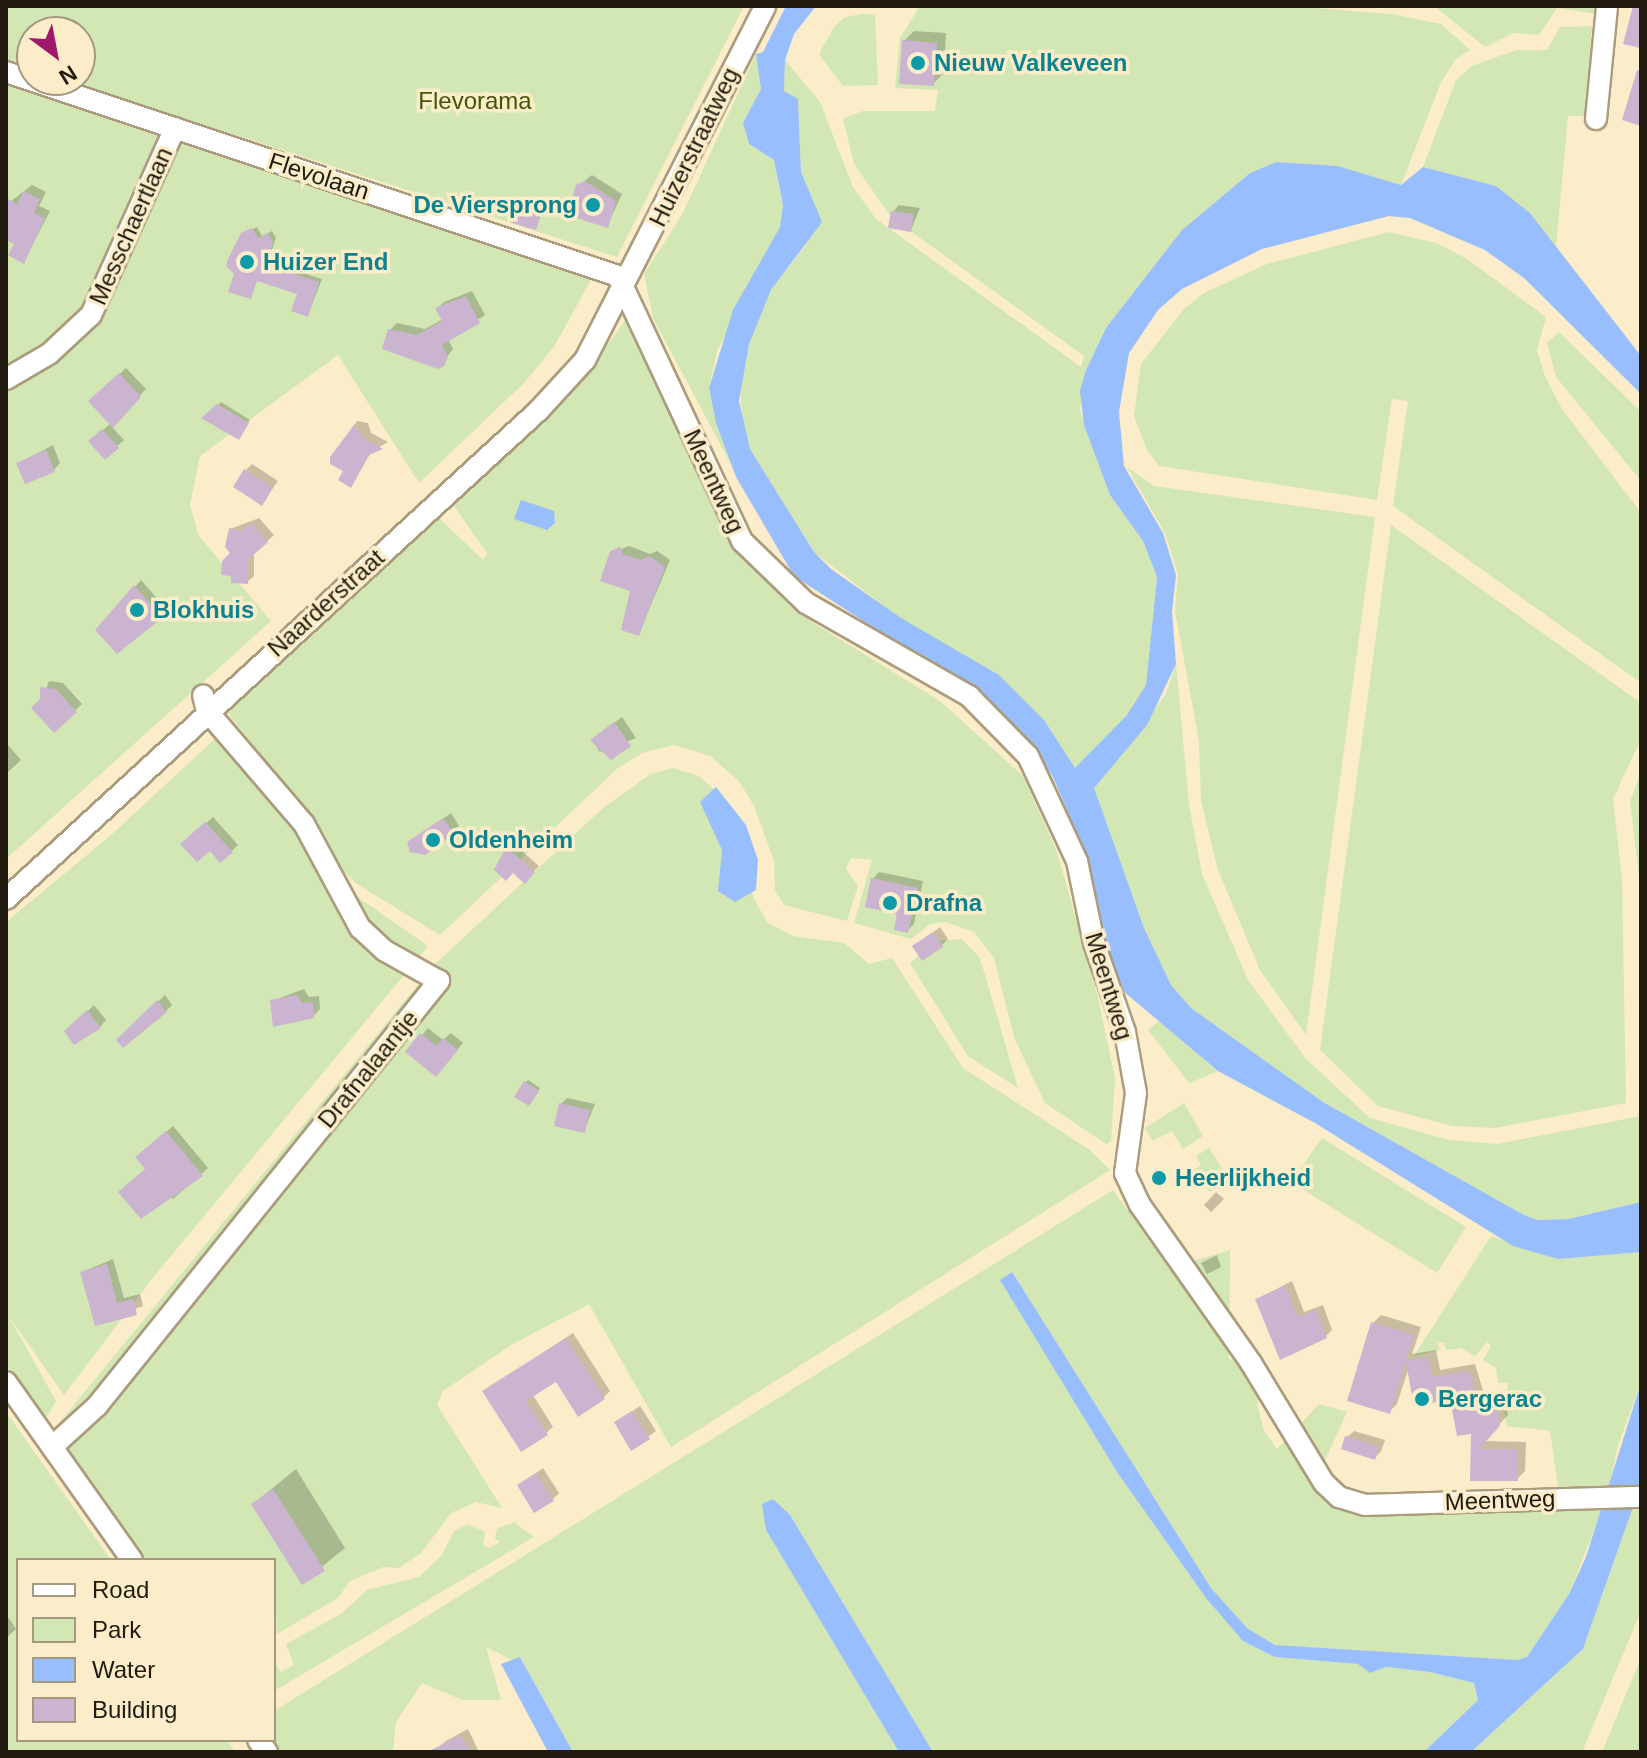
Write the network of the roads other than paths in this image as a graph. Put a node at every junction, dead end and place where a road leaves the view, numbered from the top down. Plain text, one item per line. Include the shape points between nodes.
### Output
1 (765, 6) edge
2 (1607, 6) edge
3 (6, 72) edge
4 (1596, 119) dead end
5 (175, 128) junction
6 (624, 289) junction
7 (6, 379) edge
8 (205, 703) junction
9 (6, 899) edge
10 (6, 1382) edge
11 (52, 1447) junction
12 (1641, 1497) edge
13 (131, 1558) edge

1 - 6 street, Huizerstraatweg
2 - 4 street
3 - 5 street, Flevolaan
5 - 6 street, Flevolaan via 618,276
5 - 7 street, Messchaertlaan via 91,315 49,354
6 - 8 street, Naarderstraat via 585,360 539,410
6 - 12 street, Meentweg via 742,541 806,603 969,696 1028,756 1077,861 1094,943 1125,1032 1136,1093 1125,1173 1140,1205 1251,1363 1324,1483 1339,1497 1365,1505
8 - 9 street, Naarderstraat
8 - 11 street, Drafnalaantje via 304,824 360,928 385,951 439,981 132,1364
10 - 11 street
11 - 13 street

